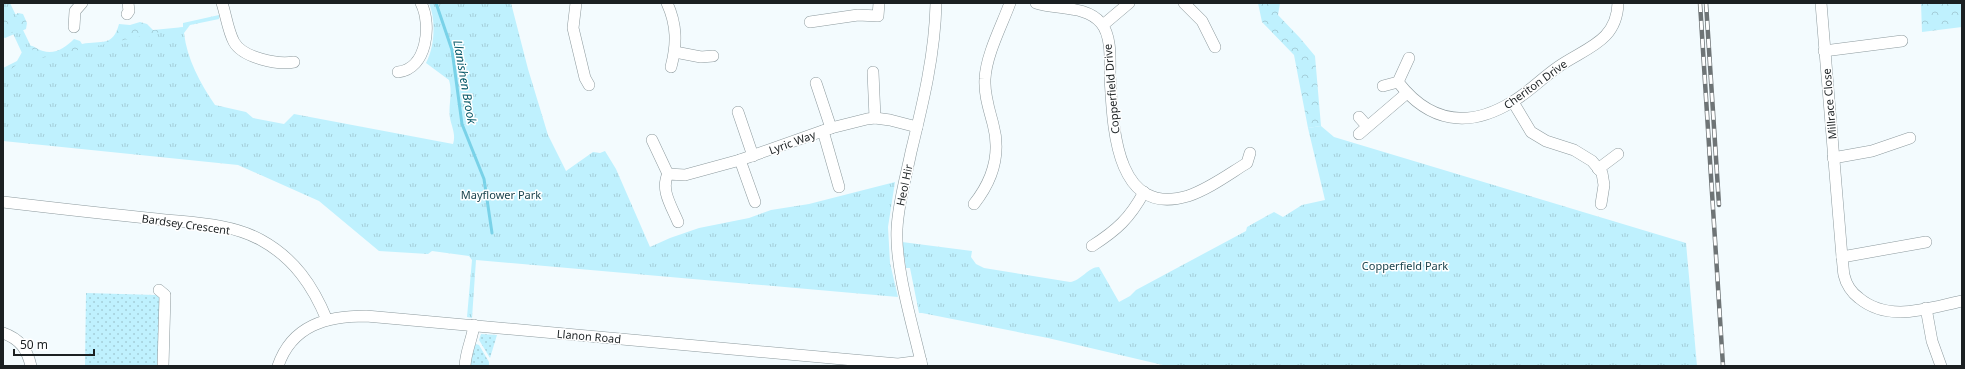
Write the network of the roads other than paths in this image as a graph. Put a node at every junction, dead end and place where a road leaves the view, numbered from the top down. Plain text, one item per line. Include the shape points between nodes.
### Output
1 (82, 3) edge
2 (222, 3) edge
3 (421, 3) edge
4 (576, 3) edge
5 (667, 3) edge
6 (879, 3) edge
7 (936, 3) edge
8 (1010, 3) edge
9 (1036, 3) edge
10 (1129, 3) edge
11 (1184, 3) edge
12 (1618, 3) edge
13 (1821, 3) edge
14 (810, 22) dead end
15 (1103, 25) junction
16 (74, 26) dead end
17 (1902, 41) dead end
18 (1215, 47) dead end
19 (1824, 51) junction
20 (675, 52) junction
21 (713, 56) dead end
22 (1409, 58) dead end
23 (294, 62) dead end
24 (671, 67) dead end
25 (398, 72) dead end
26 (874, 72) dead end
27 (1398, 82) junction
28 (816, 83) dead end
29 (589, 85) dead end
30 (1383, 86) dead end
31 (1407, 93) junction
32 (1513, 102) junction
33 (738, 112) dead end
34 (1359, 116) dead end
35 (875, 118) junction
36 (917, 127) junction
37 (827, 130) junction
38 (1910, 138) dead end
39 (652, 140) dead end
40 (1250, 153) dead end
41 (1618, 154) dead end
42 (753, 156) junction
43 (1833, 158) junction
44 (740, 160) junction
45 (1598, 169) junction
46 (668, 174) junction
47 (839, 187) dead end
48 (1144, 192) junction
49 (3, 202) edge
50 (755, 202) dead end
51 (974, 204) dead end
52 (1601, 204) dead end
53 (678, 222) dead end
54 (1926, 242) dead end
55 (1092, 246) dead end
56 (1842, 257) junction
57 (160, 290) dead end
58 (1962, 301) edge
59 (1926, 308) junction
60 (327, 320) junction
61 (474, 325) junction
62 (3, 333) edge
63 (922, 364) edge
64 (31, 366) edge
65 (163, 366) edge
66 (278, 366) edge
67 (465, 366) edge
68 (1942, 366) edge

1 - 16 street via 74,11
2 - 23 street via 239,48 266,61 286,64
3 - 25 street via 426,28 423,50 413,67
4 - 29 street via 573,28
5 - 20 street via 676,28
6 - 14 street via 878,16 858,15
7 - 36 street, Heol Hir via 932,51
8 - 51 street via 984,77 996,136 996,159 988,184
9 - 15 street via 1084,12 1098,19
10 - 15 street
11 - 18 street via 1202,21
12 - 32 street, Cheriton Drive via 1617,16 1601,42 1571,58
13 - 19 street, Millrace Close
15 - 48 street, Copperfield Drive via 1109,53 1113,125 1117,146 1127,174
17 - 19 street
19 - 43 street, Millrace Close
20 - 21 street via 701,57
20 - 24 street
22 - 27 street
26 - 35 street
27 - 30 street
27 - 31 street, Cheriton Drive
28 - 37 street
31 - 32 street, Cheriton Drive via 1428,110 1452,119 1476,118
31 - 34 street via 1363,130
32 - 45 street via 1531,132 1546,141 1574,150 1592,161
33 - 42 street
35 - 36 street, Lyric Way
35 - 37 street, Lyric Way
36 - 63 street, Heol Hir via 896,230 901,274
37 - 42 street, Lyric Way
37 - 47 street
38 - 43 street via 1872,151
39 - 46 street
40 - 48 street via 1247,163 1194,194 1168,198
41 - 45 street
42 - 44 street, Lyric Way
43 - 56 street, Millrace Close
44 - 46 street, Lyric Way via 685,175
44 - 50 street
45 - 52 street via 1602,173 1604,185
46 - 53 street via 665,191
48 - 55 street via 1128,218
49 - 60 street, Bardsey Crescent via 201,224 249,234 271,246 301,272
54 - 56 street
56 - 59 street, Millrace Close via 1844,276 1855,295 1864,302 1875,308 1897,313
57 - 65 street via 165,295
58 - 59 street, Millrace Close
59 - 68 street via 1932,340
60 - 61 street, Llanon Road via 373,316
60 - 66 street, Llanon Road via 296,336 287,346
61 - 63 street, Llanon Road via 898,364
61 - 67 street via 466,351
62 - 64 street via 24,346

